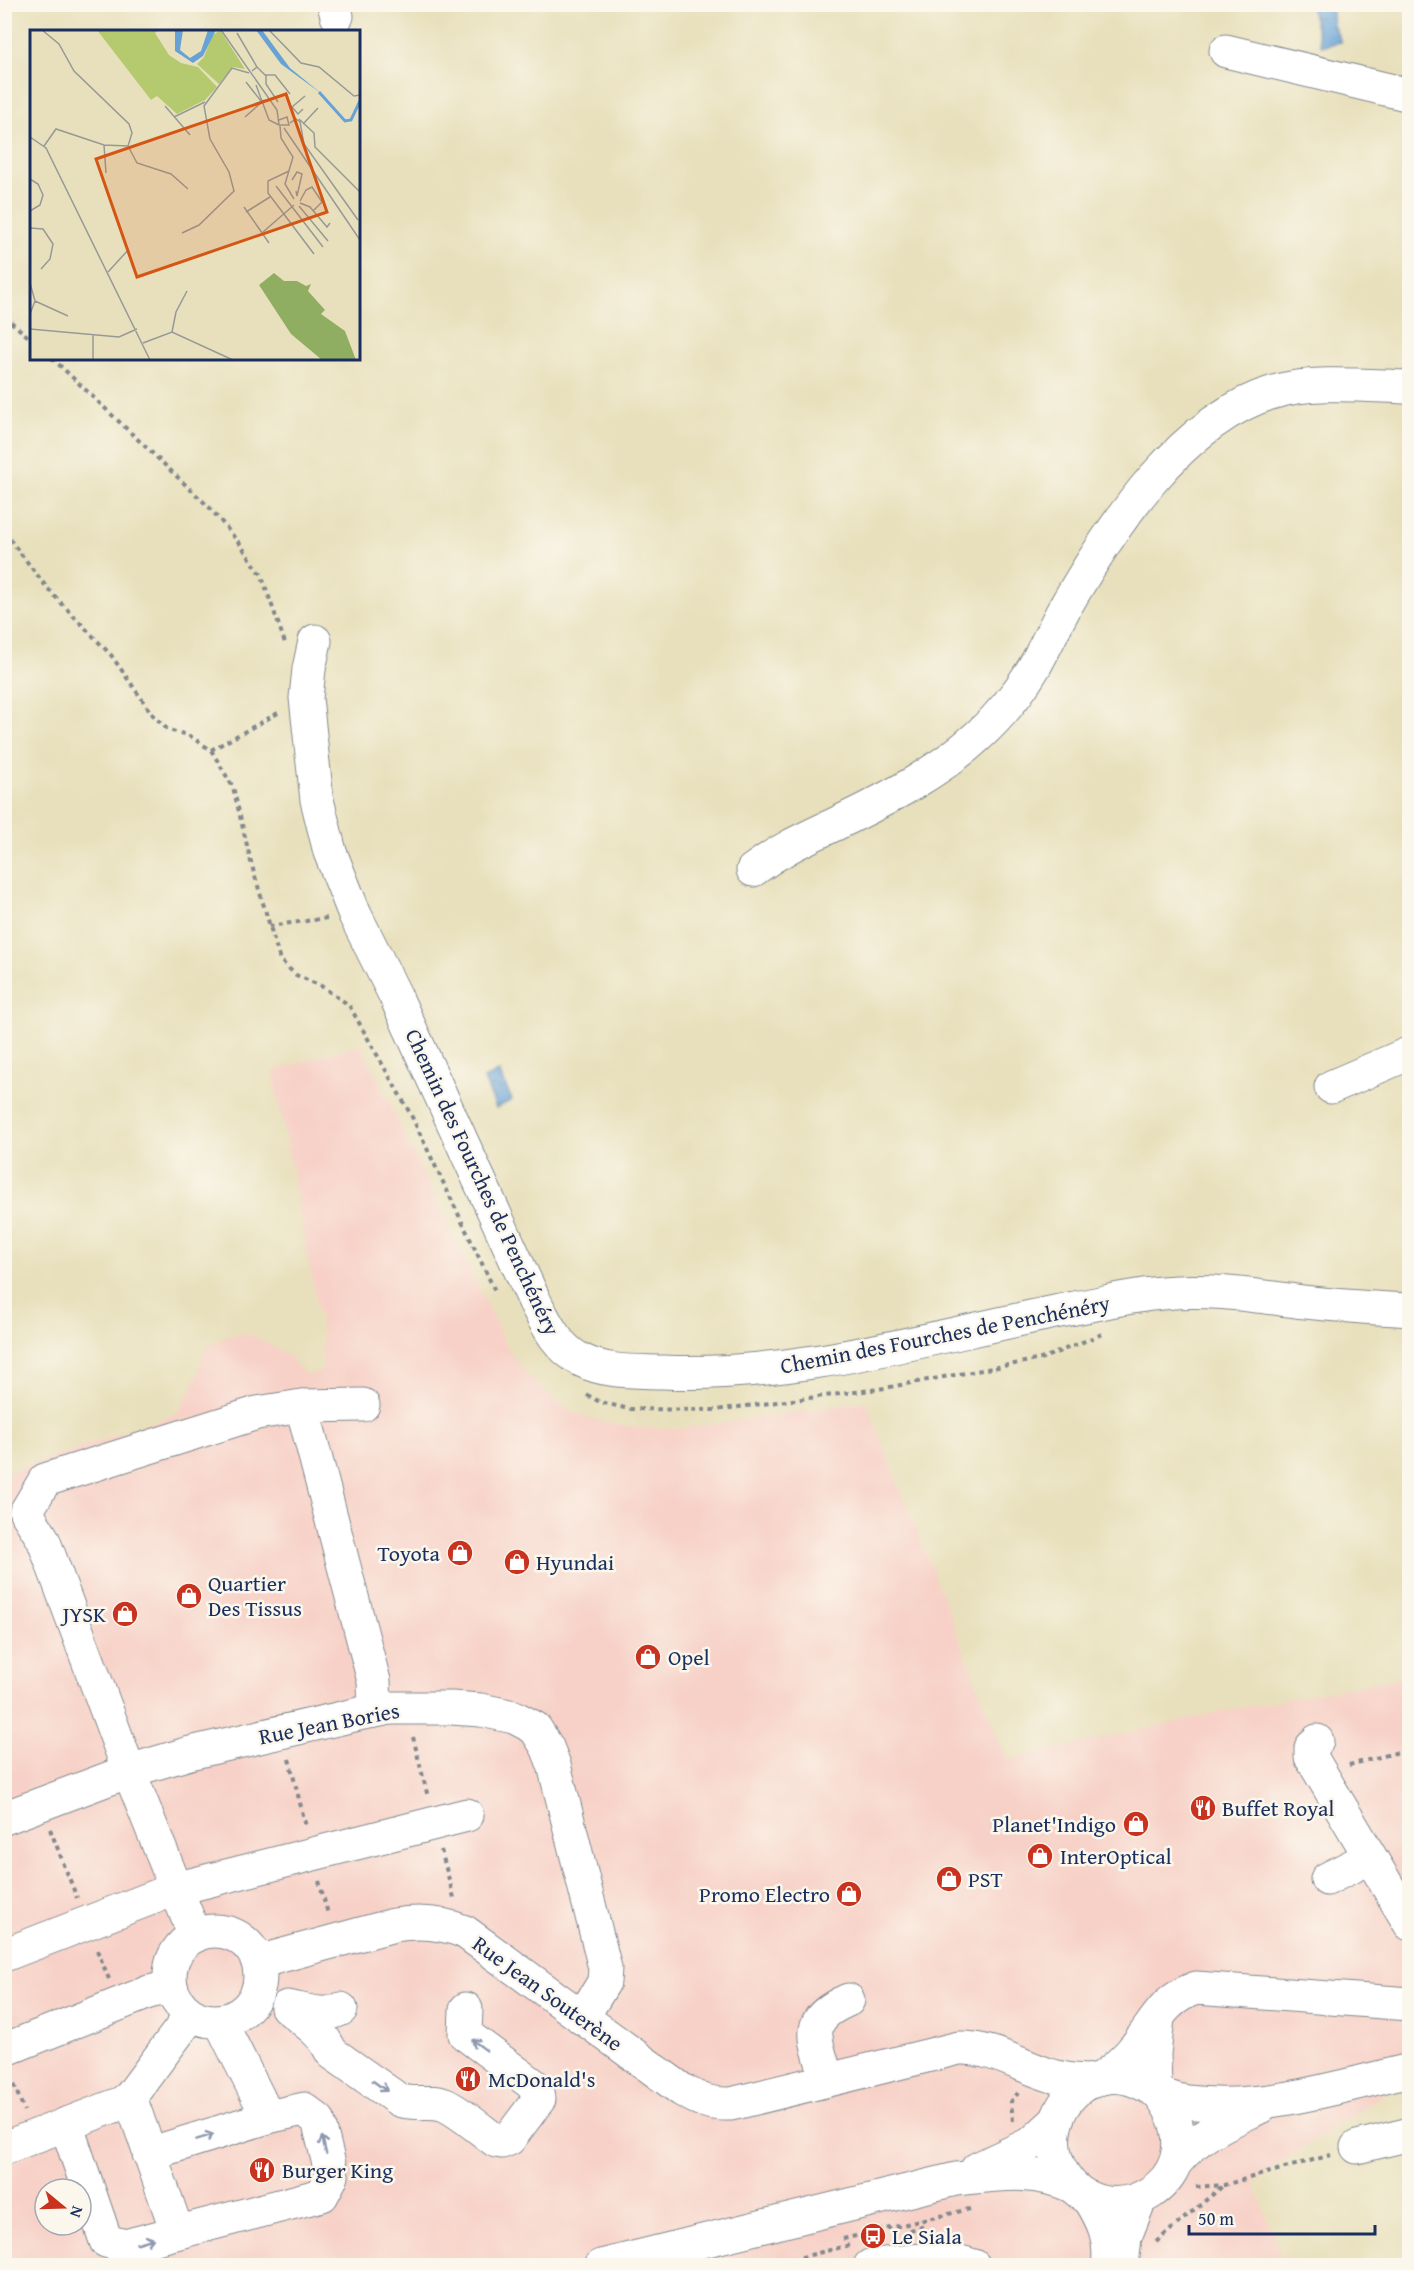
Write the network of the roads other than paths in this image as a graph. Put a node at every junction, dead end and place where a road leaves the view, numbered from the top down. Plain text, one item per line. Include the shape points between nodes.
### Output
1 (1226, 51) dead end
2 (1410, 94) edge
3 (1410, 387) edge
4 (302, 647) road end
5 (753, 870) dead end
6 (1410, 1053) edge
7 (1331, 1087) dead end
8 (1410, 1310) edge
9 (363, 1405) dead end
10 (302, 1406) junction
11 (15, 1512) edge
12 (375, 1711) junction
13 (1319, 1756) road end
14 (129, 1771) junction
15 (466, 1815) dead end
16 (4, 1818) edge
17 (1382, 1868) junction
18 (1327, 1879) dead end
19 (175, 1889) junction
20 (1410, 1924) edge
21 (195, 1936) junction
22 (4, 1955) edge
23 (258, 1962) junction
24 (171, 1987) junction
25 (256, 1994) junction
26 (848, 2000) dead end
27 (1410, 2004) edge
28 (287, 2007) junction
29 (341, 2009) dead end
30 (466, 2009) dead end
31 (1158, 2017) junction
32 (206, 2018) junction
33 (582, 2018) junction
34 (999, 2056) junction
35 (7, 2060) edge
36 (1410, 2070) edge
37 (827, 2080) junction
38 (1098, 2080) junction
39 (1157, 2092) junction
40 (130, 2097) junction
41 (1270, 2102) junction
42 (268, 2117) junction
43 (1058, 2118) junction
44 (66, 2124) junction
45 (1410, 2134) edge
46 (19, 2142) edge
47 (1358, 2147) road end
48 (149, 2154) junction
49 (1176, 2162) junction
50 (956, 2179) junction
51 (1081, 2192) junction
52 (1140, 2199) junction
53 (177, 2231) junction
54 (1135, 2257) edge
55 (601, 2265) edge
56 (870, 2265) edge
57 (974, 2265) edge
58 (1108, 2265) edge

1 - 2 street
3 - 5 street via 1293,388 1256,398 1221,416 1195,436 1144,490 1093,560 1032,672 977,736 899,791 776,852
4 - 8 street, Chemin des Fourches de Penchénéry via 309,669 306,698 317,800 330,852 355,915 534,1300 557,1341 583,1361 627,1371 682,1373 791,1366 1142,1295 1182,1291
6 - 7 street
9 - 10 street
10 - 11 street via 257,1413 45,1480
10 - 12 street via 374,1681
11 - 14 street via 43,1539
12 - 14 street, Rue Jean Bories via 190,1752
12 - 33 street, Rue Jean Bories via 421,1707 481,1710 514,1717 534,1728 541,1737 560,1787 605,1968 604,1982
13 - 17 street
14 - 16 street, Rue Jean Bories
14 - 19 street
15 - 19 street
17 - 18 street
17 - 20 street
19 - 21 street
19 - 22 street
21 - 23 street via 225,1932 245,1943
21 - 24 street via 174,1957
23 - 25 street via 260,1984
23 - 33 street, Rue Jean Souterène via 394,1925 413,1922 451,1926 465,1932
24 - 32 street via 175,1998
24 - 35 street via 149,1992
25 - 28 street
25 - 32 street via 242,2013 231,2019
26 - 37 street via 831,2007 819,2019 814,2032
27 - 31 street via 1196,1988 1181,1993
28 - 29 street via 325,2014
28 -> 30 street via 324,2039 332,2053 399,2100 446,2105 502,2142 509,2139 539,2099 538,2092 465,2034
31 - 38 street via 1135,2048
31 - 39 street via 1154,2054
32 - 40 street
32 - 42 street
33 - 37 street, Rue Jean Souterène via 706,2103 731,2104
34 - 37 street, Rue Jean Souterène via 986,2050 959,2048
34 - 38 street, Rue Jean Souterène via 1052,2076
34 - 43 street, Rue Jean Souterène via 1045,2093
36 - 41 street
38 - 39 street via 1132,2079
38 - 43 street via 1078,2090 1064,2104
39 - 41 street via 1185,2102
39 - 49 street via 1171,2108 1178,2125
40 - 44 street
40 - 48 street
41 - 49 street via 1195,2141
48 -> 42 street
53 -> 42 street via 322,2195 332,2176 318,2120 304,2109
43 - 50 street via 1024,2147
43 - 51 street via 1053,2139 1055,2156 1062,2172
44 - 46 street
44 -> 53 street via 106,2241 125,2246
45 - 47 street
48 - 53 street
49 - 52 street via 1157,2189
50 - 51 street via 1039,2174
50 - 55 street
51 - 52 street via 1106,2203
51 - 58 street via 1107,2230
52 - 54 street via 1125,2236
56 - 57 street via 933,2260

